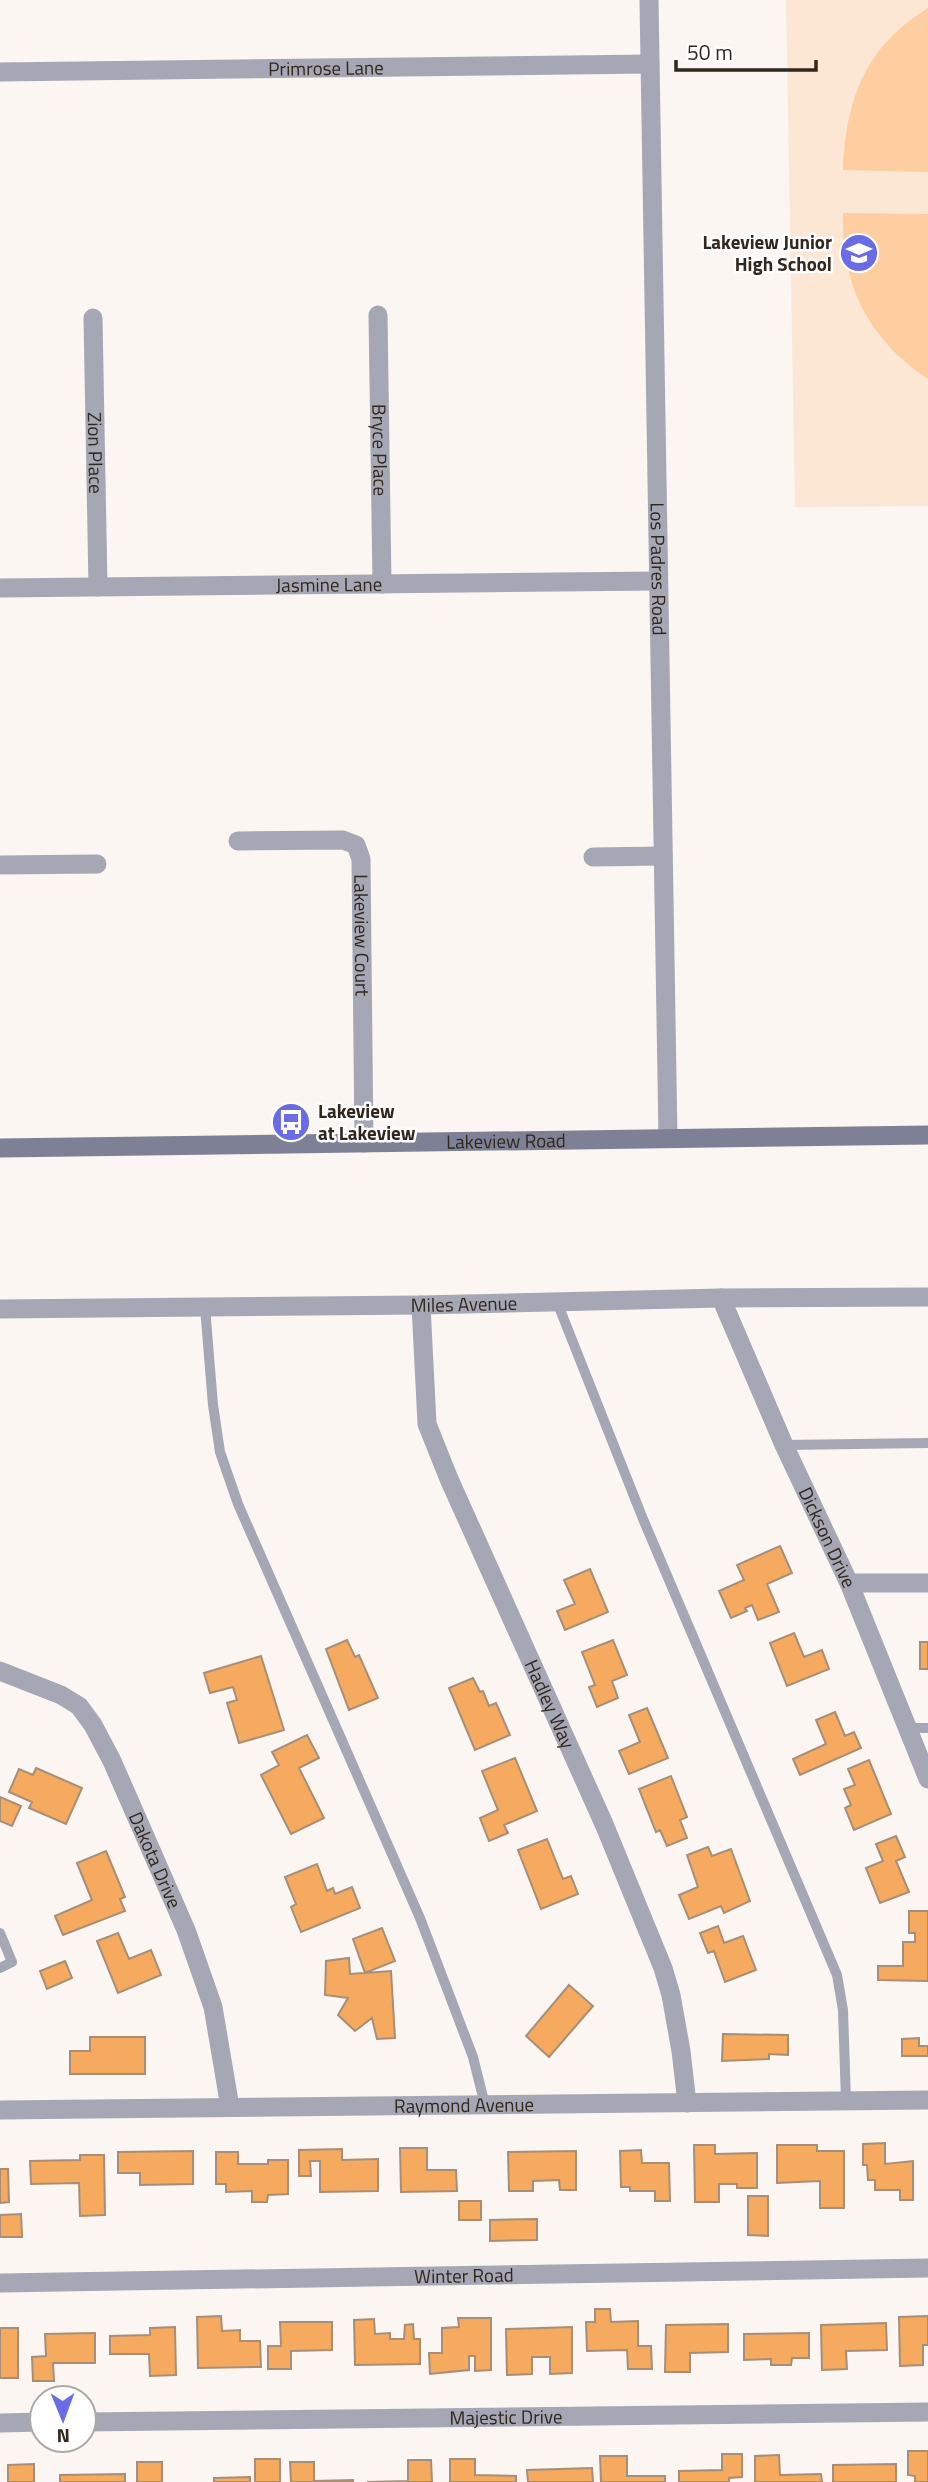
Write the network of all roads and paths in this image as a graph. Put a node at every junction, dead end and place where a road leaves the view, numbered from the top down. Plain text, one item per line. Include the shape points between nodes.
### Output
1 (649, 0) edge
2 (650, 64) junction
3 (0, 72) edge
4 (378, 315) dead end
5 (93, 318) dead end
6 (658, 581) junction
7 (382, 584) junction
8 (98, 587) junction
9 (0, 588) edge
10 (238, 841) dead end
11 (663, 856) junction
12 (593, 857) dead end
13 (97, 864) dead end
14 (0, 865) edge
15 (928, 1135) edge
16 (668, 1138) junction
17 (364, 1143) junction
18 (0, 1148) edge
19 (928, 1297) edge
20 (721, 1298) junction
21 (557, 1302) junction
22 (421, 1306) junction
23 (205, 1307) junction
24 (0, 1309) edge
25 (928, 1443) edge
26 (784, 1445) junction
27 (849, 1583) junction
28 (928, 1583) edge
29 (0, 1671) edge
30 (908, 1728) junction
31 (928, 1728) edge
32 (928, 1779) edge
33 (0, 1933) edge
34 (0, 1968) edge
35 (928, 2100) edge
36 (846, 2101) junction
37 (687, 2103) junction
38 (485, 2105) junction
39 (230, 2107) junction
40 (0, 2110) edge
41 (928, 2268) edge
42 (0, 2283) edge
43 (928, 2412) edge
44 (28, 2422) edge
45 (98, 2422) edge
46 (0, 2423) edge

1 - 2 street, Los Padres Road
2 - 3 street, Primrose Lane
2 - 6 street, Los Padres Road
4 - 7 street, Bryce Place
5 - 8 street, Zion Place
6 - 7 street, Jasmine Lane
6 - 11 street, Los Padres Road
7 - 8 street, Jasmine Lane
8 - 9 street, Jasmine Lane
10 - 17 street, Lakeview Court via 342,840 356,845 361,859
11 - 12 street
11 - 16 street, Los Padres Road
13 - 14 street
15 - 16 main road, Lakeview Road
16 - 17 main road, Lakeview Road
17 - 18 main road, Lakeview Road
19 - 20 street, Miles Avenue
20 - 21 street, Miles Avenue
20 - 26 street, Dickson Drive
21 - 22 street, Miles Avenue
21 - 36 lane via 648,1532 837,1975 844,2011
22 - 23 street, Miles Avenue
22 - 37 street, Hadley Way via 427,1424 663,1968
23 - 24 street, Miles Avenue
23 - 38 lane via 216,1429 237,1504 420,1918 473,2057
25 - 26 lane
26 - 27 street, Dickson Drive
27 - 28 street
27 - 30 street, Dickson Drive
29 - 39 street, Dakota Drive via 79,1706 100,1737 186,1930 213,2007
30 - 31 lane
30 - 32 street, Dickson Drive
33 - 34 lane via 12,1962
35 - 36 street, Raymond Avenue
36 - 37 street, Raymond Avenue
37 - 38 street, Raymond Avenue
38 - 39 street, Raymond Avenue
39 - 40 street, Raymond Avenue
41 - 42 street, Winter Road
43 - 45 street, Majestic Drive
44 - 46 street

